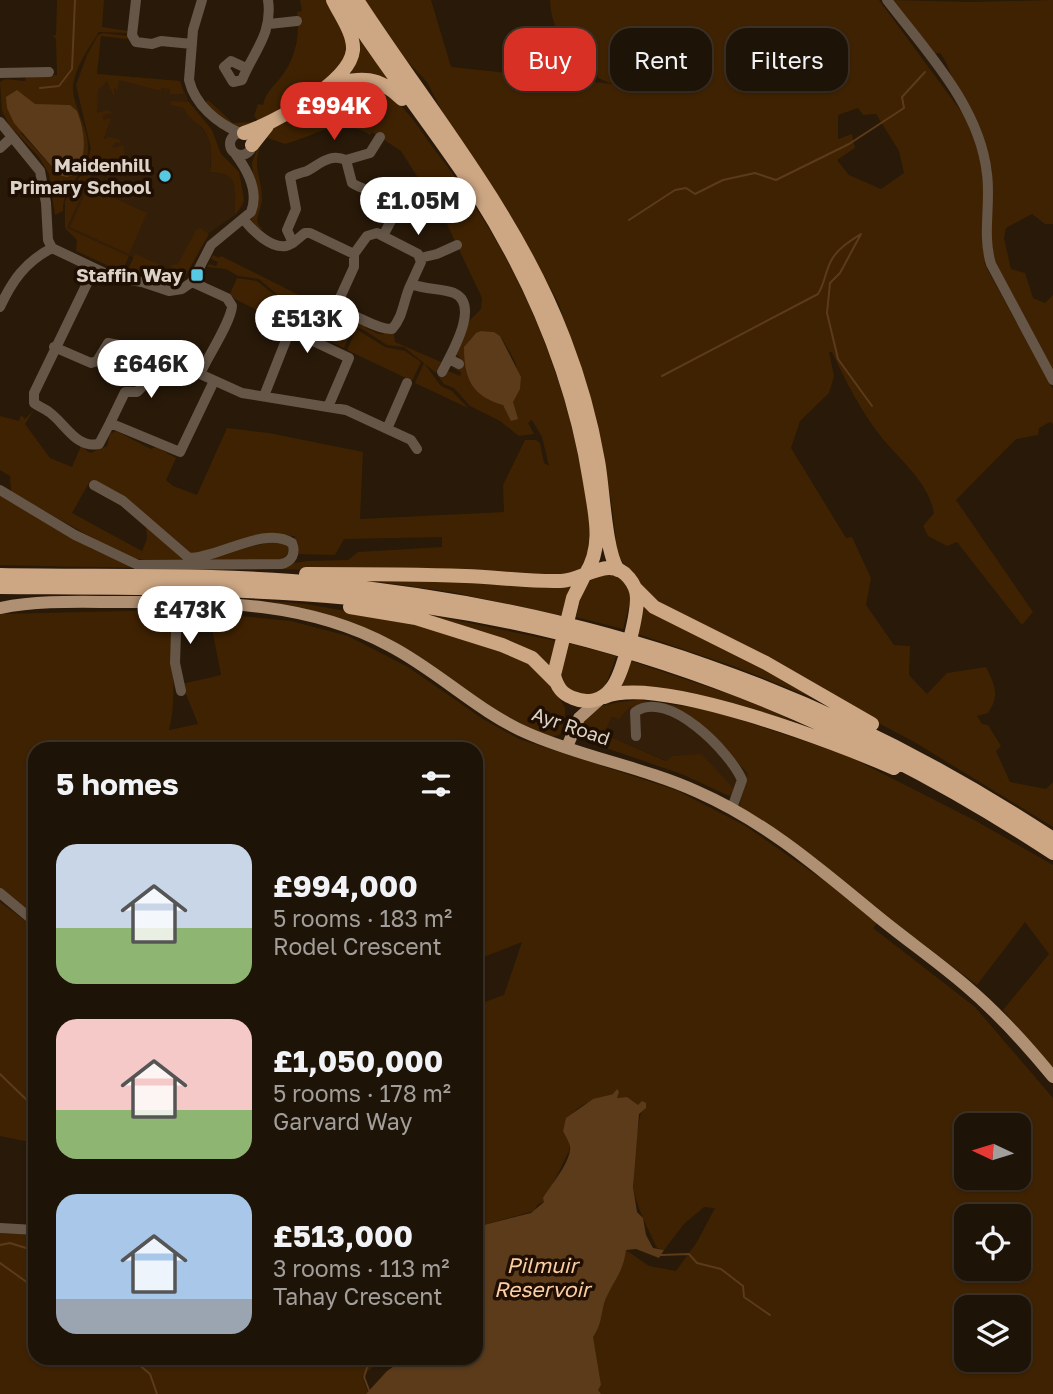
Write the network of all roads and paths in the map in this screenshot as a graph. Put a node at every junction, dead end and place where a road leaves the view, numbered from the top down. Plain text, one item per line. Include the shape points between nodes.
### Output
1 (136, 0) edge
2 (202, 0) edge
3 (268, 0) edge
4 (333, 0) edge
5 (342, 0) edge
6 (356, 0) edge
7 (887, 0) edge
8 (297, 21) dead end
9 (269, 24) junction
10 (192, 44) junction
11 (246, 68) dead end
12 (49, 72) dead end
13 (0, 73) edge
14 (330, 84) junction
15 (217, 121) junction
16 (0, 122) edge
17 (380, 137) dead end
18 (11, 138) junction
19 (246, 141) junction
20 (229, 143) junction
21 (0, 148) edge
22 (448, 152) junction
23 (236, 155) junction
24 (346, 160) junction
25 (249, 176) junction
26 (423, 188) dead end
27 (395, 206) junction
28 (244, 220) junction
29 (383, 236) junction
30 (293, 243) junction
31 (457, 245) dead end
32 (52, 248) junction
33 (354, 254) junction
34 (420, 258) junction
35 (94, 270) junction
36 (192, 282) junction
37 (411, 284) junction
38 (0, 307) edge
39 (54, 347) junction
40 (156, 354) junction
41 (449, 359) junction
42 (459, 364) dead end
43 (442, 372) dead end
44 (200, 374) junction
45 (1053, 380) edge
46 (214, 381) junction
47 (407, 383) dead end
48 (264, 396) junction
49 (328, 407) junction
50 (110, 423) junction
51 (387, 429) junction
52 (417, 449) dead end
53 (94, 485) dead end
54 (0, 490) edge
55 (618, 570) junction
56 (0, 575) edge
57 (584, 575) junction
58 (155, 577) junction
59 (0, 588) edge
60 (635, 588) junction
61 (177, 602) junction
62 (0, 608) edge
63 (555, 681) junction
64 (181, 691) dead end
65 (567, 695) junction
66 (600, 699) junction
67 (571, 732) junction
68 (636, 736) dead end
69 (567, 747) junction
70 (732, 808) junction
71 (1008, 824) junction
72 (1053, 837) edge
73 (1053, 853) edge
74 (0, 893) edge
75 (28, 916) edge
76 (1053, 1077) edge
77 (0, 1228) edge
78 (28, 1230) edge

1 - 10 street via 132,35 136,42
2 - 10 street
3 - 9 street
4 - 14 highway via 353,49 347,67
5 - 22 highway
6 - 55 highway via 482,181 544,293 585,402
7 - 45 street via 970,117 987,172 985,231 991,264
8 - 9 street
9 - 11 street via 261,47
10 - 15 street via 191,88
12 - 13 street
14 - 19 highway
14 - 22 highway via 359,78 390,87
15 - 19 street
15 - 20 street
16 - 18 street
17 - 24 street via 370,153
18 - 21 street
18 - 32 street via 40,171
19 - 20 street via 233,136
19 - 23 street via 243,156
19 - 25 street
20 - 23 street
22 - 57 highway via 520,269 568,387 588,467 597,531 595,556
23 - 25 street
24 - 27 street via 352,183 390,198
24 - 30 street via 337,157 319,162 290,177 296,209 287,230
25 - 28 street via 255,198
26 - 27 street
27 - 29 street
28 - 30 street via 255,234 279,246
28 - 36 street via 211,244
29 - 33 street via 371,232
29 - 34 street
30 - 33 street via 310,233
31 - 34 street
32 - 35 street
32 - 38 street via 33,258 13,281
33 - 37 street via 354,267 338,302 343,309 392,329
34 - 37 street
35 - 36 street via 169,291
35 - 39 street
36 - 44 street via 231,301 232,306
37 - 41 street via 453,293 465,302 466,314
39 - 40 street via 92,363 108,343
39 - 50 street via 34,403 73,437 89,444 99,444
40 - 44 street
40 - 50 street via 141,388 125,392
41 - 42 street
41 - 43 street
44 - 46 street
46 - 48 street
46 - 50 street via 180,452
47 - 51 street
48 - 49 street
48 - 49 street via 290,330 349,358
49 - 51 street
51 - 52 street via 411,440
53 - 54 street via 123,501 188,558 275,538 292,542 292,556 281,564 138,565 75,535
55 - 57 highway via 604,568
55 - 60 highway
56 - 58 highway
57 - 58 highway via 564,582 374,574
57 - 63 highway via 573,598
58 - 72 highway via 288,581 408,593 615,635 726,672 856,726
59 - 63 highway via 284,599 385,612 456,629 520,652
59 - 71 highway via 351,598 438,610 602,644 775,703 893,757
60 - 66 highway via 634,617 619,674 614,687
60 - 72 highway via 654,607 766,663 935,759
61 - 62 main road, Ayr Road via 51,602
61 - 64 street via 175,663
61 - 69 main road, Ayr Road via 265,606 339,623 403,652 509,724
63 - 65 highway
65 - 66 highway via 580,701
65 - 67 main road
66 - 67 main road via 582,714
66 - 71 highway via 624,693 668,696 757,716 875,760
67 - 69 main road
68 - 70 street via 635,712 641,709 675,712 695,725 737,768 742,780
69 - 70 main road, Ayr Road via 676,782
70 - 76 main road, Ayr Road via 791,845 966,986 1017,1034
71 - 73 highway
74 - 75 street
77 - 78 street

